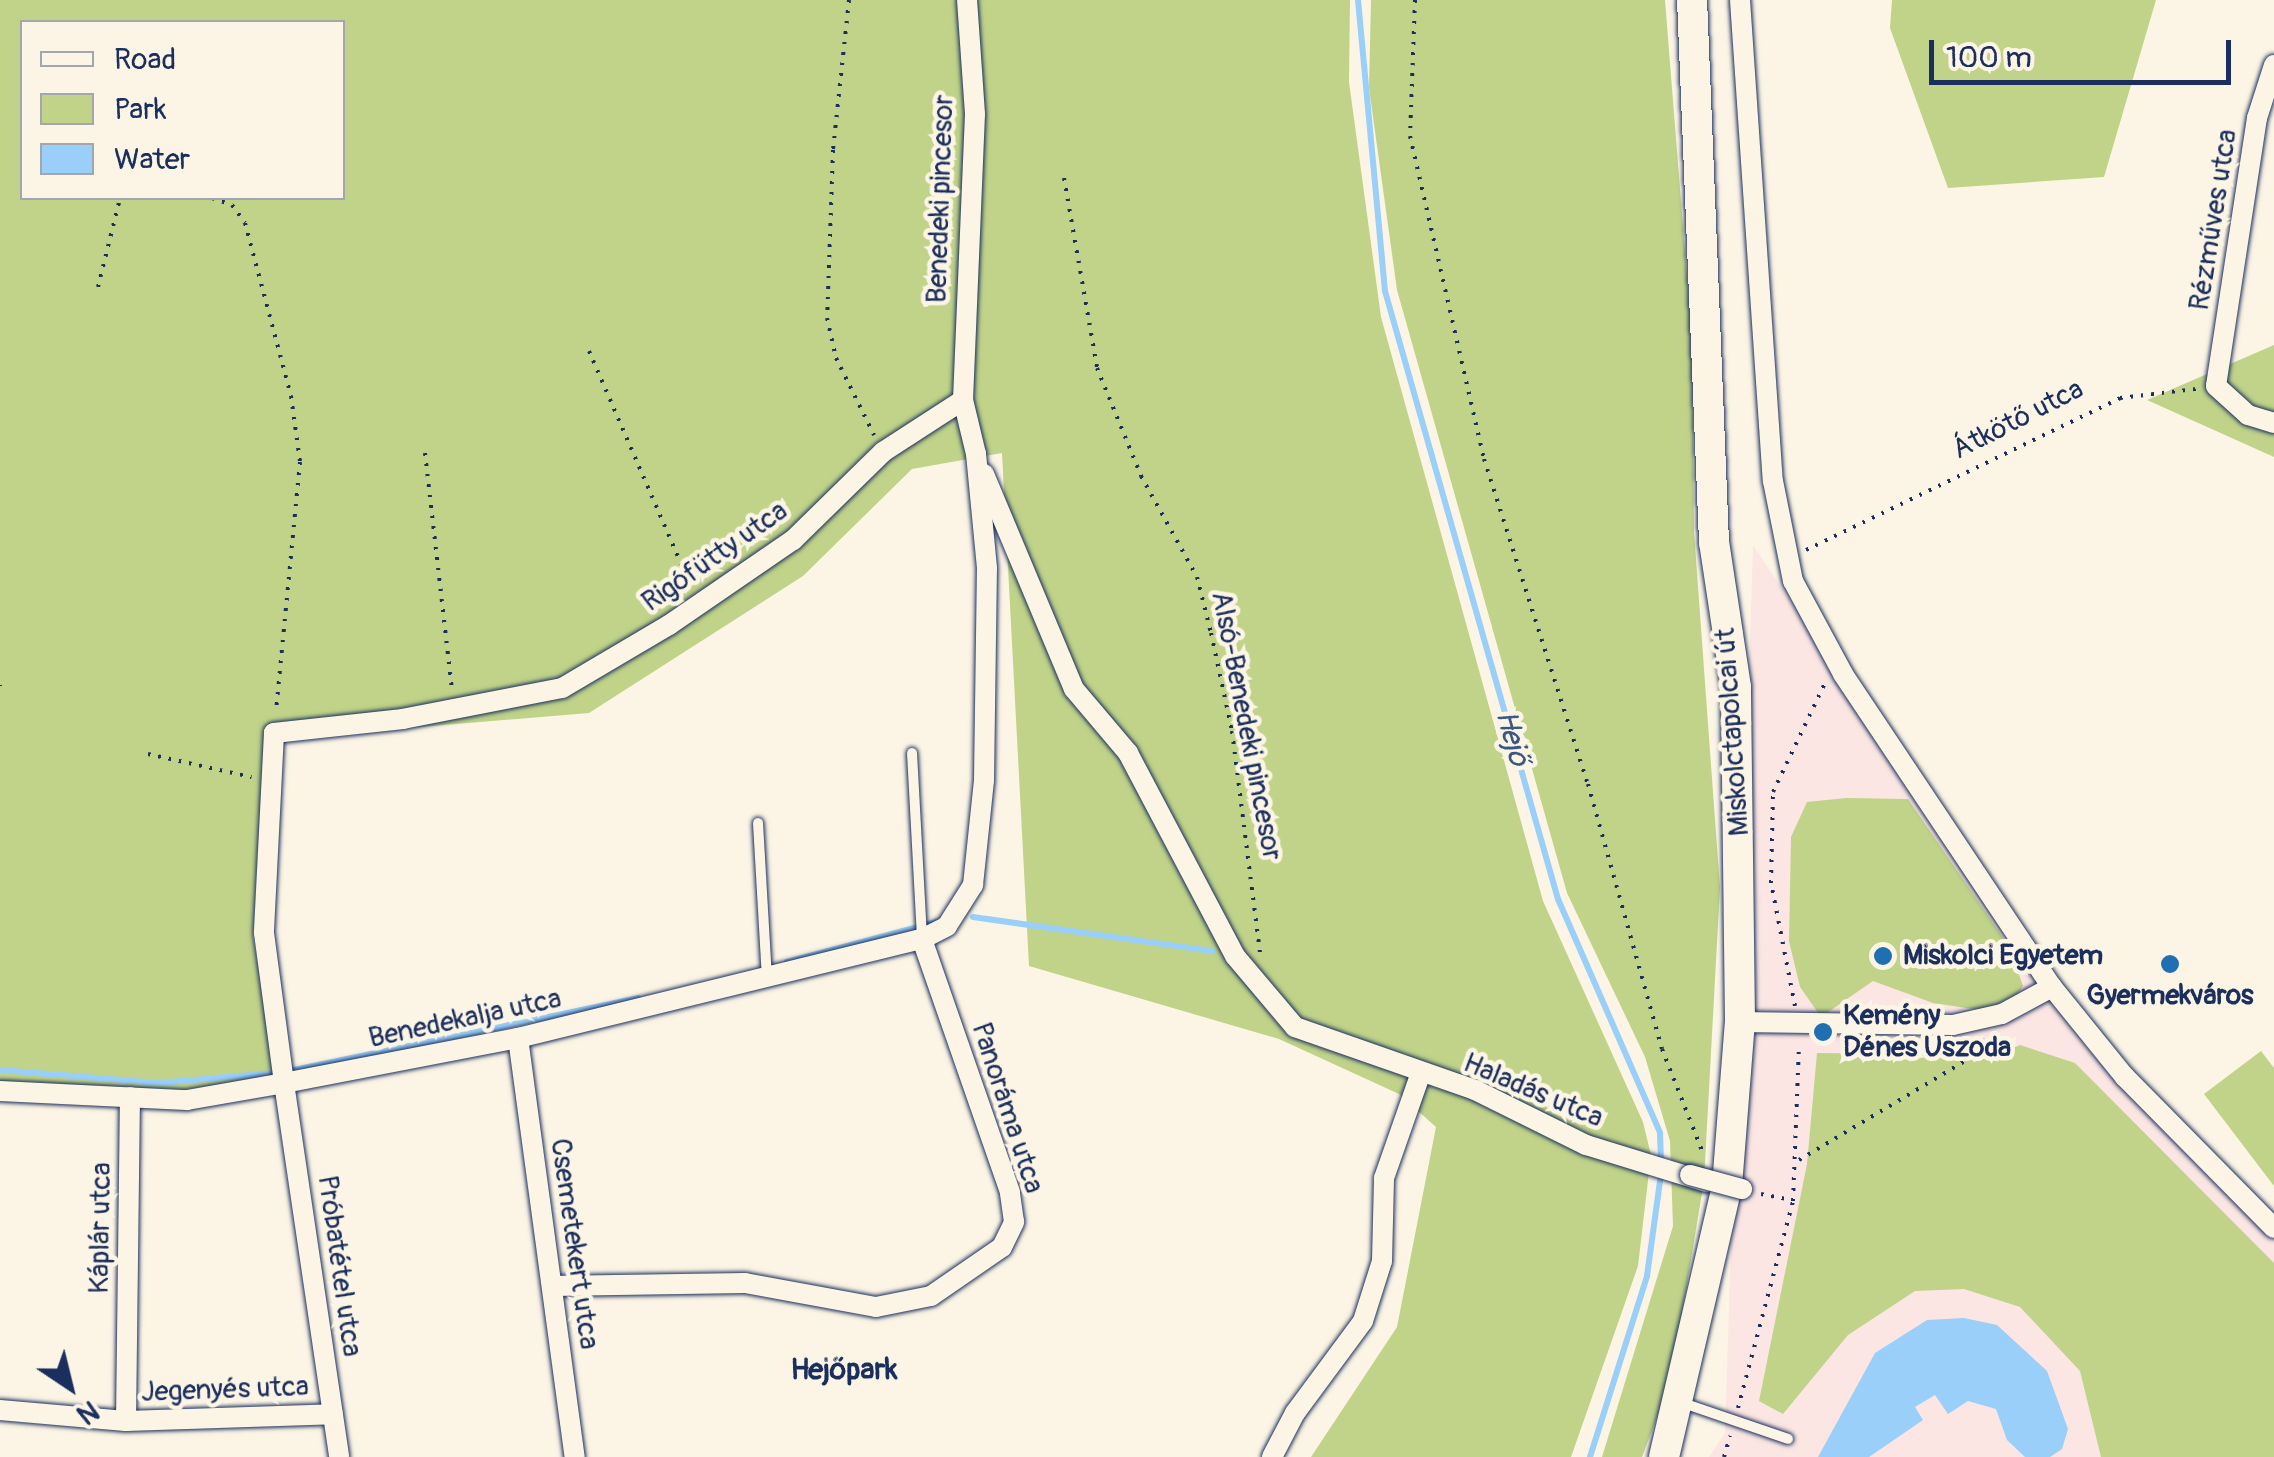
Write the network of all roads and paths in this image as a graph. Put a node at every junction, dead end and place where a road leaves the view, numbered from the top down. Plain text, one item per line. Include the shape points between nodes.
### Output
1 (849, 0) edge
2 (967, 0) edge
3 (1414, 0) edge
4 (1692, 0) edge
5 (1740, 0) edge
6 (2274, 65) edge
7 (1064, 178) dead end
8 (120, 200) edge
9 (217, 200) edge
10 (98, 287) dead end
11 (589, 351) dead end
12 (2216, 386) junction
13 (963, 400) junction
14 (2274, 424) edge
15 (883, 452) junction
16 (425, 454) dead end
17 (976, 454) junction
18 (1788, 558) junction
19 (700, 605) junction
20 (1837, 664) junction
21 (454, 711) junction
22 (274, 733) junction
23 (148, 754) dead end
24 (912, 754) dead end
25 (270, 781) junction
26 (758, 824) dead end
27 (926, 930) junction
28 (766, 967) junction
29 (2052, 988) junction
30 (1273, 1005) junction
31 (1981, 1020) junction
32 (1740, 1022) junction
33 (1799, 1023) junction
34 (518, 1038) junction
35 (1420, 1076) junction
36 (284, 1083) junction
37 (0, 1091) edge
38 (130, 1097) junction
39 (1799, 1160) junction
40 (1711, 1182) junction
41 (2274, 1228) edge
42 (552, 1286) junction
43 (1682, 1402) junction
44 (0, 1410) edge
45 (332, 1414) junction
46 (1736, 1416) junction
47 (126, 1421) junction
48 (1788, 1439) dead end
49 (339, 1457) edge
50 (575, 1457) edge
51 (1272, 1457) edge
52 (1664, 1457) edge
53 (1724, 1457) edge

1 - 15 path via 832,150 827,318 836,358
2 - 13 street, Benedeki pincesor via 975,114
3 - 40 path via 1410,136 1484,459 1588,784 1662,1049
4 - 32 street, Miskolctapolcai út via 1714,542 1736,687
5 - 18 street via 1773,482
6 - 12 street, Rézműves utca via 2257,118
7 - 30 path, Alsó-Benedeki pincesor via 1097,368 1141,476 1197,577 1212,632
8 - 10 path
9 - 22 path via 246,224 300,462
11 - 19 path via 654,513
12 - 14 street via 2248,414
12 - 18 path, Átkötő utca via 2120,398
13 - 15 street, Rigófütty utca
13 - 17 street
15 - 19 street, Rigófütty utca via 793,540
16 - 21 path
17 - 27 street via 987,568 980,839 974,884 947,926
17 - 30 street via 1074,689 1128,752 1235,956
18 - 20 street via 1792,581
19 - 21 street, Rigófütty utca via 562,688
20 - 29 street
20 - 33 path via 1794,738 1773,792 1770,884
21 - 22 street, Rigófütty utca
22 - 25 street
23 - 25 path
24 - 27 lane
25 - 36 street via 264,932
26 - 28 lane
27 - 28 street, Benedekalja utca
27 - 42 street, Panoráma utca via 1010,1192 1014,1222 1002,1247 931,1296 876,1307 745,1282
28 - 34 street, Benedekalja utca
29 - 31 street
29 - 41 street via 2125,1077
30 - 35 street via 1296,1027
31 - 33 street
31 - 39 path via 1985,1039 1972,1056
32 - 33 street
32 - 40 street, Miskolctapolcai út
33 - 39 path
34 - 36 street, Benedekalja utca
34 - 42 street, Csemetekert utca
35 - 40 street, Haladás utca via 1475,1090 1560,1135
35 - 51 street, Haladás utca via 1384,1178 1382,1261 1363,1321
36 - 38 street, Benedekalja utca via 187,1100
36 - 45 street, Próbatétel utca
37 - 38 street, Benedekalja utca
38 - 47 street, Káplár utca
39 - 46 path via 1767,1315
40 - 43 street, Miskolctapolcai út
42 - 50 street, Csemetekert utca
43 - 46 lane
43 - 52 street, Miskolctapolcai út
44 - 47 street, Jegenyés utca
45 - 47 street, Jegenyés utca
45 - 49 street, Próbatétel utca
46 - 48 lane
46 - 53 path

